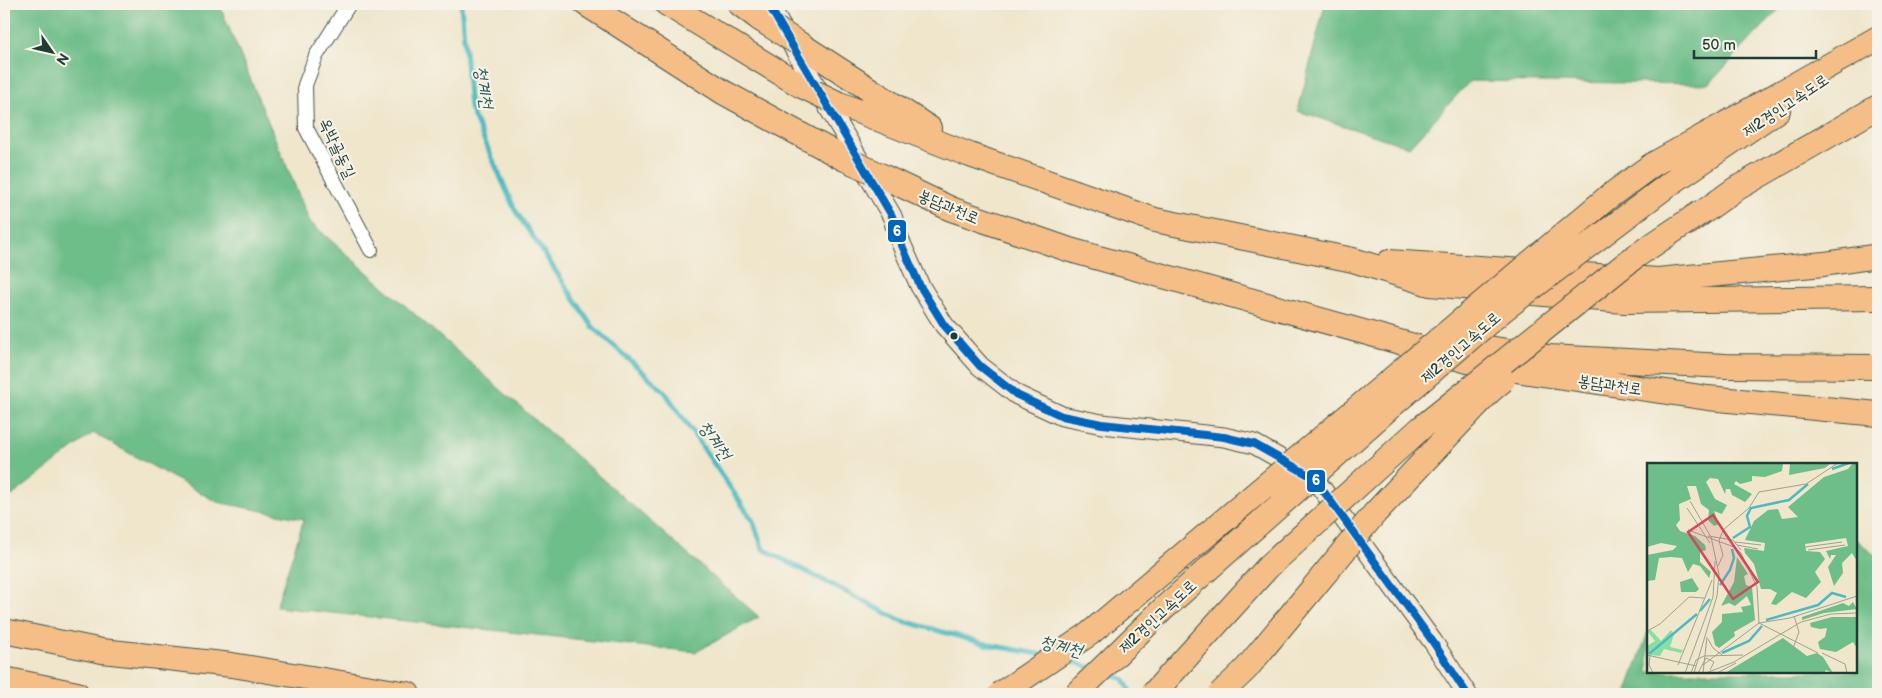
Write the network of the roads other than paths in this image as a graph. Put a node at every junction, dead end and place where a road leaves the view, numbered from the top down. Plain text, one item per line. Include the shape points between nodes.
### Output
1 (349, 4) edge
2 (586, 4) edge
3 (667, 4) edge
4 (740, 4) edge
5 (764, 11) edge
6 (1878, 38) edge
7 (1878, 42) edge
8 (1878, 107) edge
9 (970, 155) junction
10 (1703, 212) junction
11 (371, 250) dead end
12 (1878, 256) edge
13 (1353, 260) junction
14 (1878, 298) edge
15 (1346, 327) junction
16 (1878, 367) edge
17 (1878, 414) edge
18 (4, 631) edge
19 (4, 679) edge
20 (76, 694) edge
21 (408, 694) edge
22 (1000, 694) edge
23 (1076, 694) edge
24 (1153, 694) edge
25 (1220, 694) edge
26 (1467, 694) edge

1 - 11 street, 옥박골동길 via 316,56 305,85 306,128
2 - 15 highway, 봉담과천로, bridge via 723,92 843,158 951,209 1070,250
3 - 9 highway, bridge via 800,85
4 - 5 highway
5 - 9 highway, bridge via 801,45
5 - 26 street via 892,216 920,286 944,325 980,366 1017,396 1062,416 1102,424 1224,437 1254,444 1314,478
6 - 22 highway, bridge via 1652,165 1607,198 1089,634
7 - 23 highway, 제2경인고속도로, bridge via 1668,185 1503,310 1163,609
8 - 10 highway via 1788,157
9 - 13 highway via 1155,220
10 - 24 highway, bridge via 1633,258 1422,428 1268,567
10 - 25 highway, bridge via 1490,391 1375,513 1252,662
12 - 13 highway via 1658,280
13 - 14 highway via 1430,284 1624,301
15 - 16 highway, 봉담과천로 via 1548,357 1726,366
15 - 17 highway, 봉담과천로 via 1482,365 1708,398
18 - 21 highway via 102,651 232,665
19 - 20 highway

